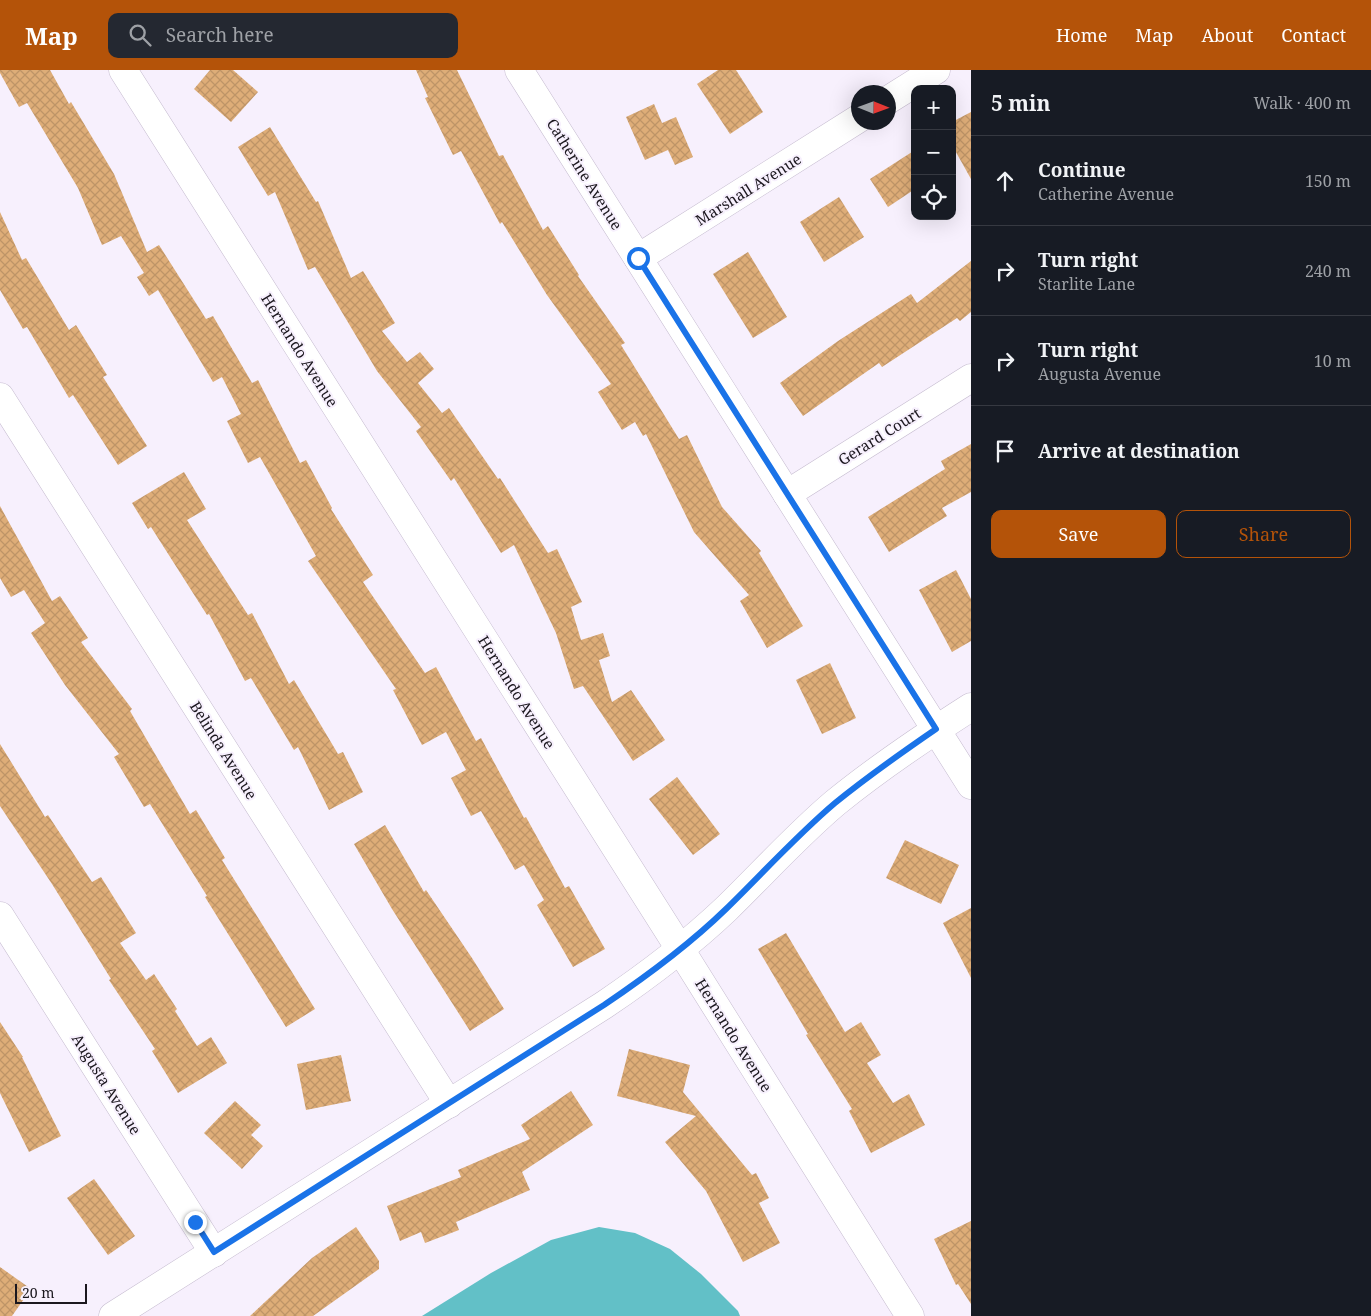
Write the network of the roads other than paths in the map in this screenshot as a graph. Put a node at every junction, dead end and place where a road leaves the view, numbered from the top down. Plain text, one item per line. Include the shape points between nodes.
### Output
1 (122, 70) edge
2 (519, 70) edge
3 (936, 70) edge
4 (896, 95) edge
5 (851, 123) edge
6 (638, 258) junction
7 (971, 378) edge
8 (0, 397) edge
9 (787, 494) junction
10 (971, 707) edge
11 (936, 729) junction
12 (971, 784) edge
13 (0, 916) edge
14 (680, 949) junction
15 (449, 1104) junction
16 (214, 1252) junction
17 (113, 1316) edge
18 (910, 1316) edge

1 - 14 street, Hernando Avenue
2 - 6 street, Catherine Avenue
3 - 4 street
5 - 6 street, Marshall Avenue
6 - 9 street, Catherine Avenue
7 - 9 street, Gerard Court
8 - 15 street, Belinda Avenue
9 - 11 street, Catherine Avenue
10 - 11 street
11 - 12 street, Catherine Avenue
11 - 14 street via 834,804
13 - 16 street, Augusta Avenue
14 - 15 street via 604,1005
14 - 18 street, Hernando Avenue
15 - 16 street
16 - 17 street

